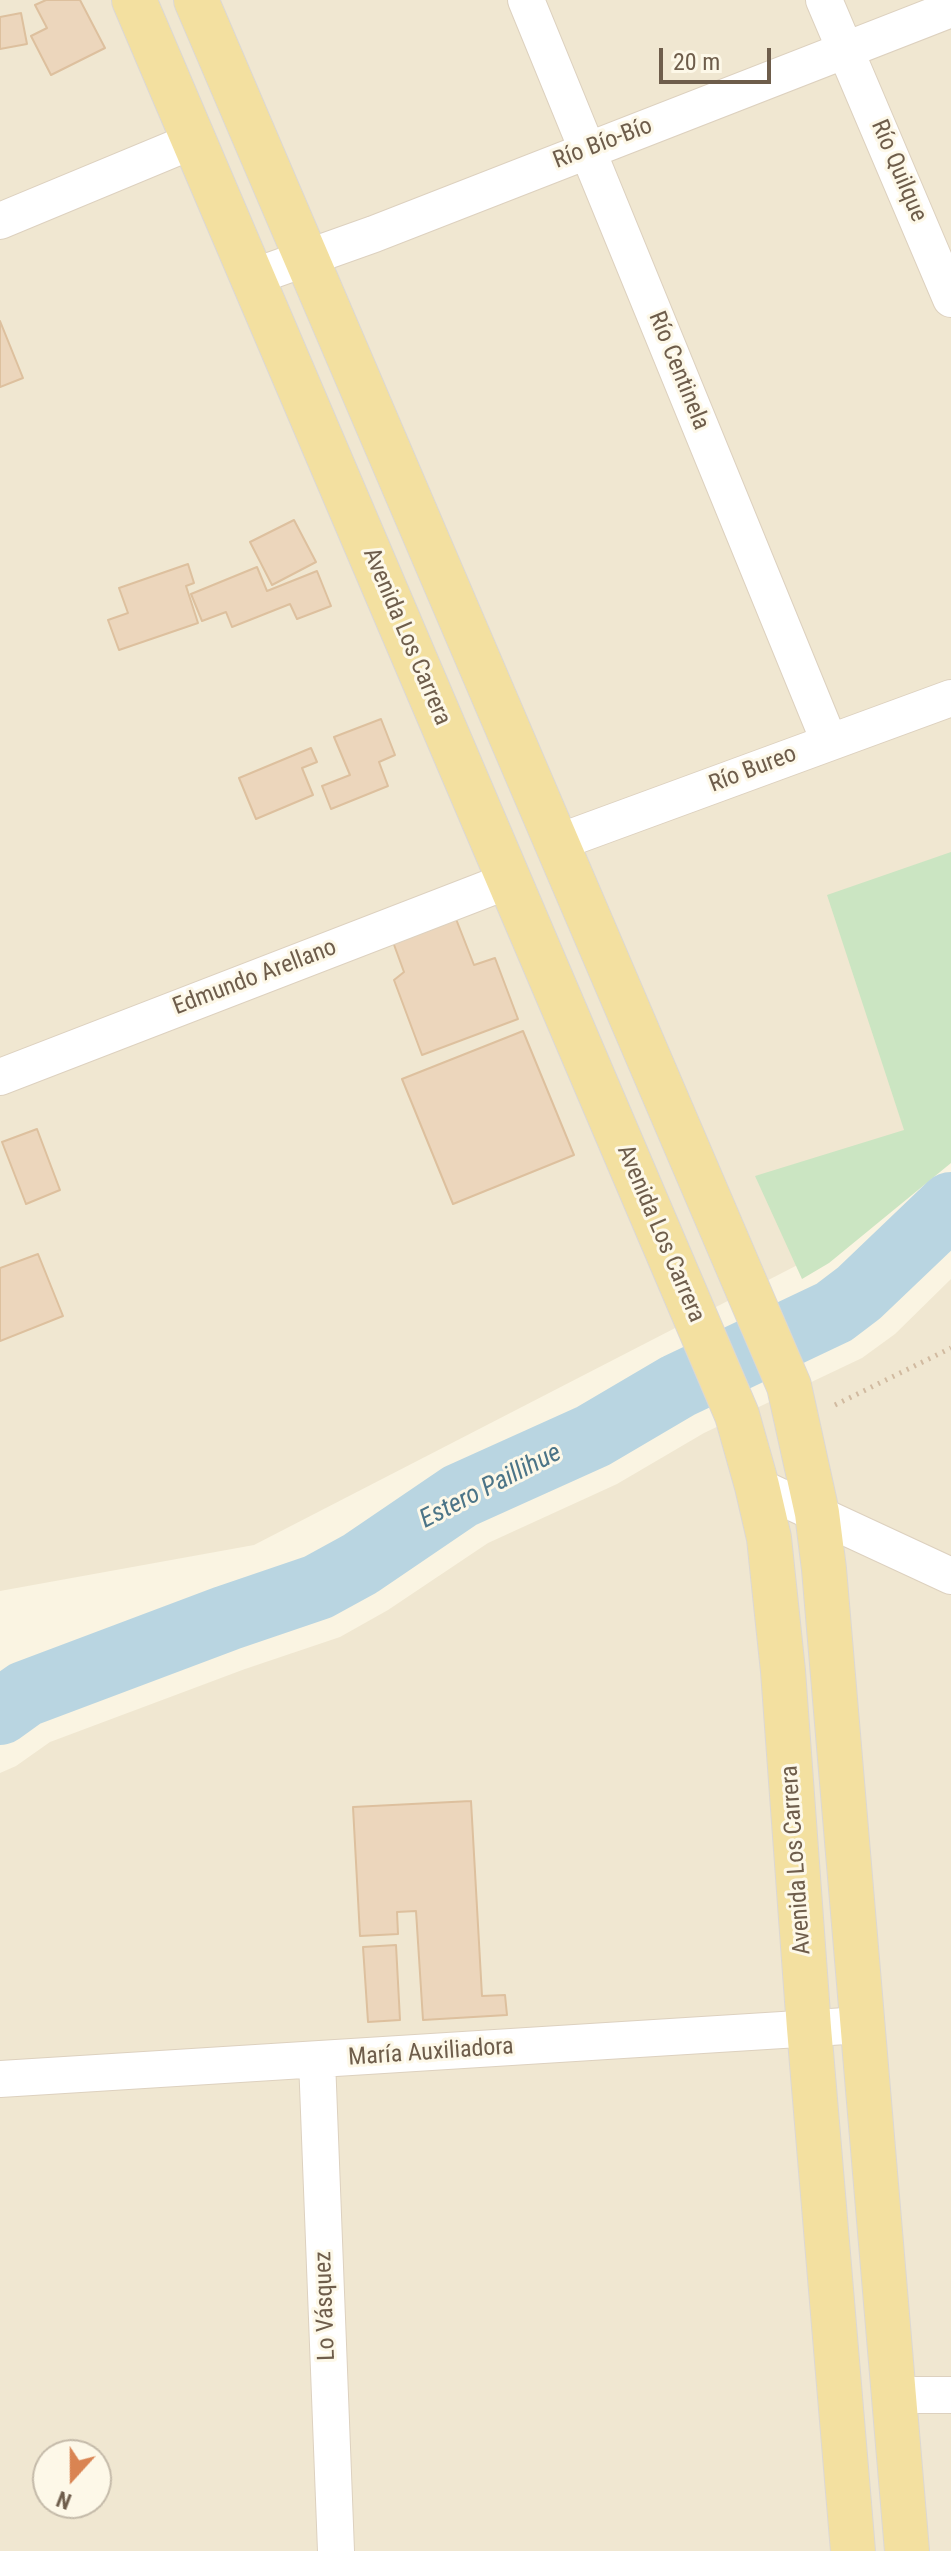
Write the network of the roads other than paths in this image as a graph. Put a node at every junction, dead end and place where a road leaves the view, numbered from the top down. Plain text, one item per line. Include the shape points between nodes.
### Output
1 (134, 0) edge
2 (196, 0) edge
3 (526, 0) edge
4 (824, 0) edge
5 (951, 9) edge
6 (846, 50) junction
7 (195, 140) junction
8 (588, 150) junction
9 (0, 221) edge
10 (307, 259) junction
11 (253, 277) junction
12 (948, 283) edge
13 (951, 698) edge
14 (829, 741) junction
15 (556, 843) junction
16 (510, 880) junction
17 (0, 1077) edge
18 (757, 1486) junction
19 (817, 1513) junction
20 (951, 1576) edge
21 (862, 2025) junction
22 (809, 2028) junction
23 (317, 2060) junction
24 (0, 2079) edge
25 (894, 2395) junction
26 (951, 2395) edge
27 (336, 2551) edge
28 (853, 2551) edge
29 (907, 2551) edge

1 - 7 main road, Avenida Los Carrera
2 - 10 main road, Avenida Los Carrera
3 - 8 street, Río Centinela
4 - 6 street, Río Quilque
5 - 6 street, Río Bío-Bío
6 - 8 street, Río Bío-Bío
6 - 12 street, Río Quilque
7 - 9 street
7 - 11 main road, Avenida Los Carrera
8 - 10 street, Río Bío-Bío
8 - 14 street, Río Centinela
10 - 11 street, Río Bío-Bío
10 - 15 main road, Avenida Los Carrera
11 - 16 main road, Avenida Los Carrera
13 - 14 street, Río Bureo
14 - 15 street, Río Bureo
15 - 19 main road, Avenida Los Carrera via 794,1405
16 - 17 street, Edmundo Arellano
16 - 18 main road, Avenida Los Carrera via 737,1415
18 - 19 street
18 - 22 main road, Avenida Los Carrera via 769,1538 783,1671
19 - 20 street
19 - 21 main road, Avenida Los Carrera
21 - 22 street, María Auxiliadora
21 - 25 main road, Avenida Los Carrera
22 - 23 street, María Auxiliadora
22 - 28 main road, Avenida Los Carrera
23 - 24 street, María Auxiliadora
23 - 27 street, Lo Vásquez
25 - 26 street
25 - 29 main road, Avenida Los Carrera

